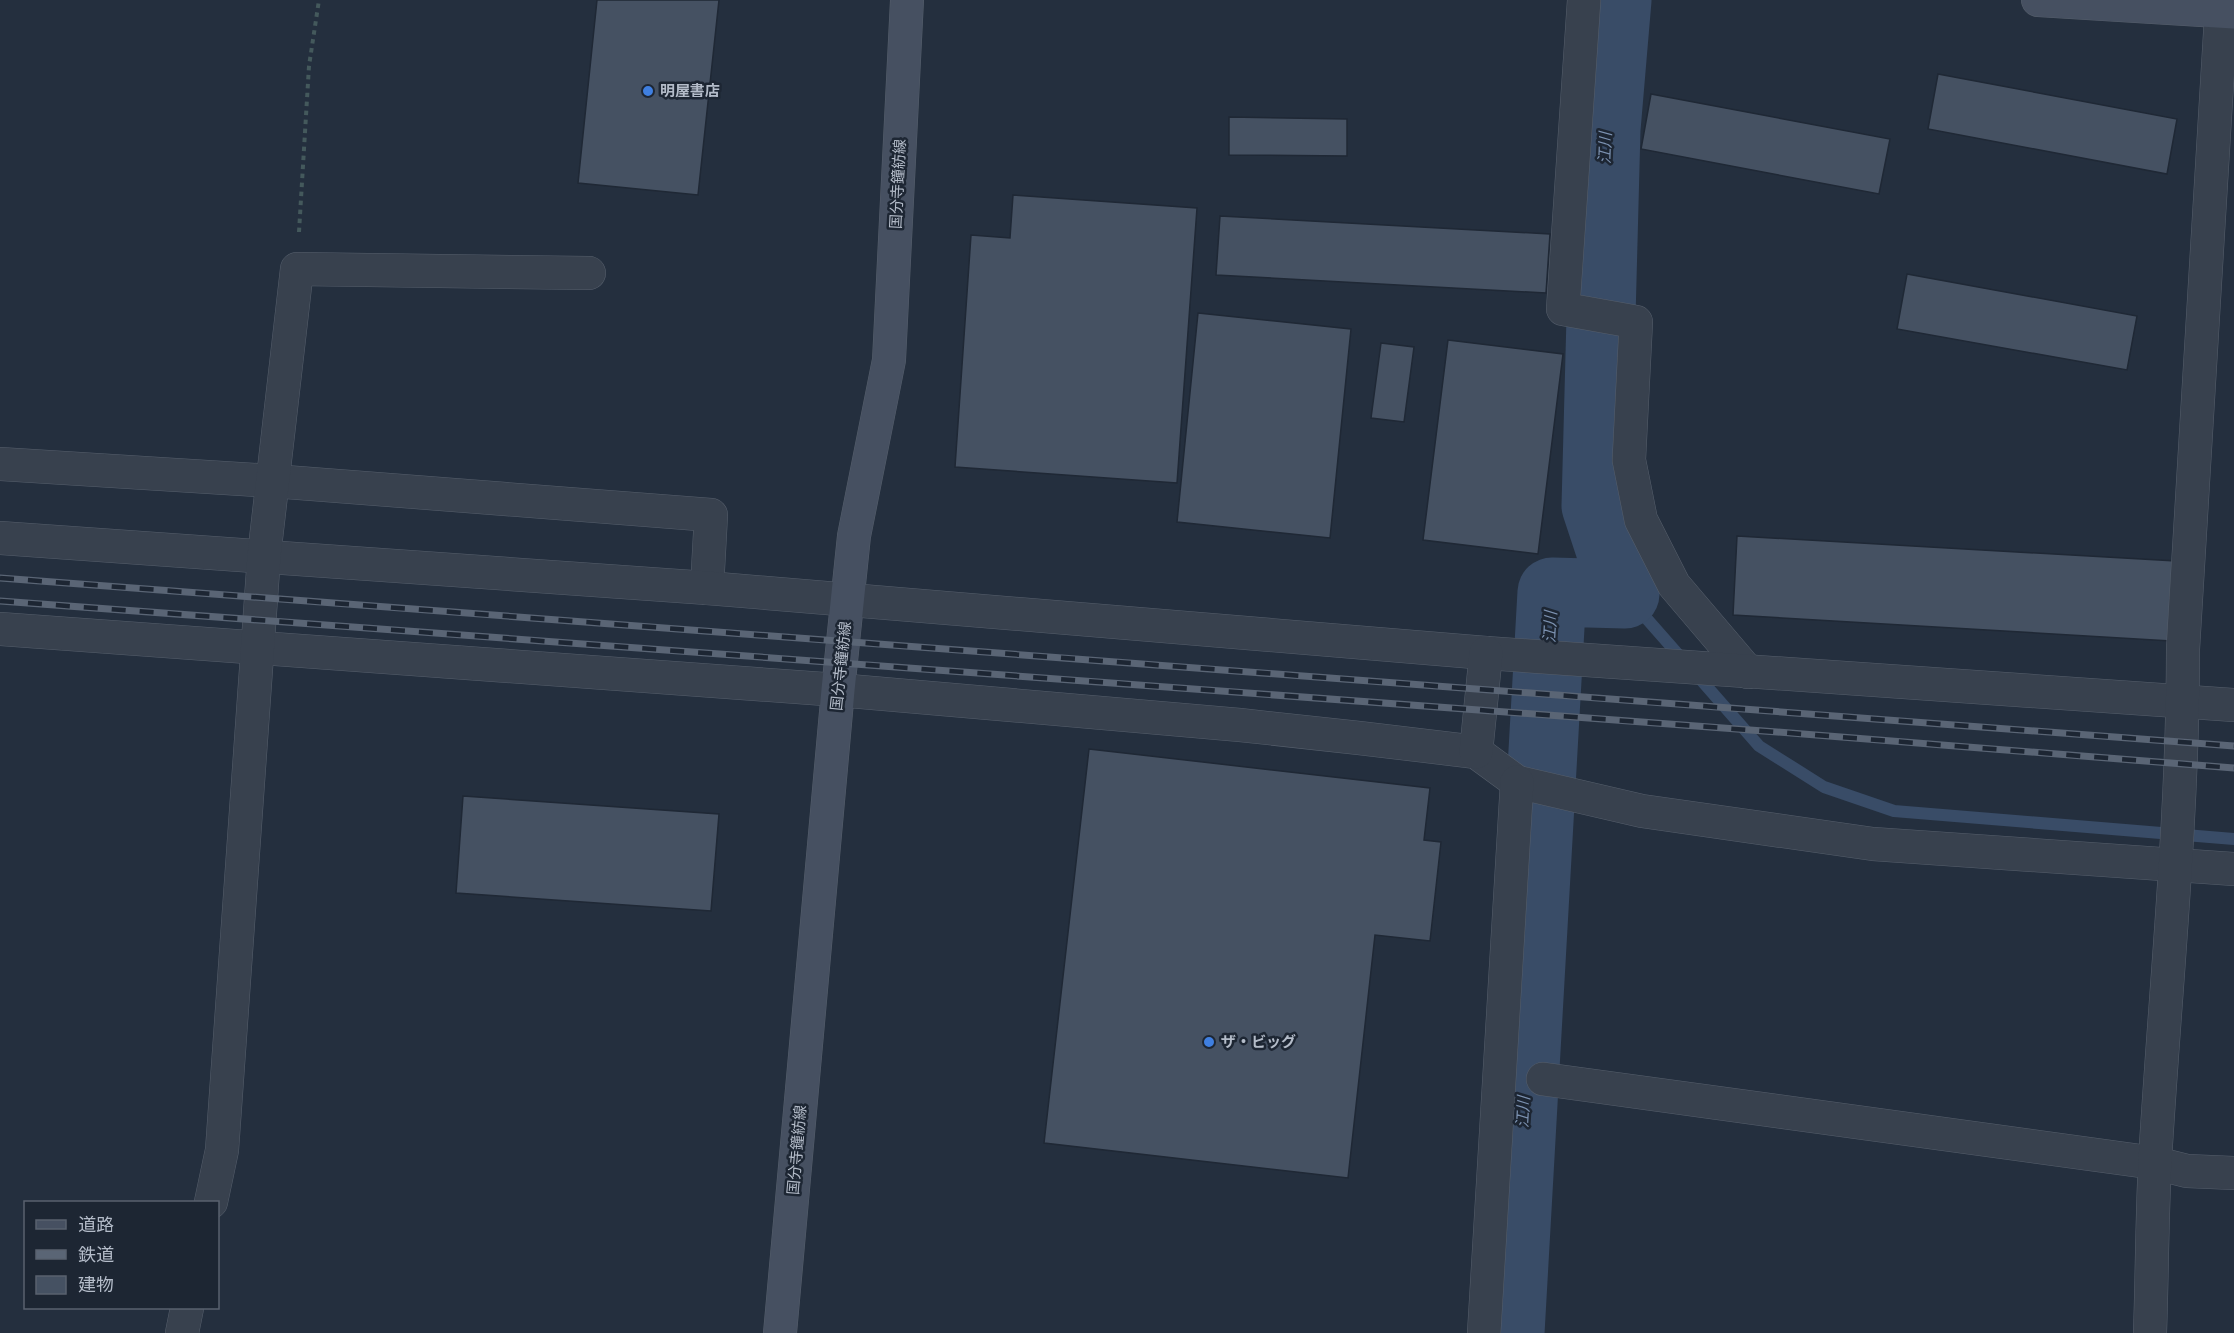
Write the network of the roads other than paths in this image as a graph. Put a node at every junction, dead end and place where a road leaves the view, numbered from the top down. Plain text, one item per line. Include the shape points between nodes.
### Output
1 (907, 0) edge
2 (1584, 0) edge
3 (2038, 0) edge
4 (2225, 8) edge
5 (589, 273) dead end
6 (0, 464) edge
7 (273, 481) junction
8 (0, 538) edge
9 (264, 556) junction
10 (707, 588) junction
11 (848, 601) junction
12 (0, 629) edge
13 (258, 649) junction
14 (1486, 652) junction
15 (1748, 672) junction
16 (838, 690) junction
17 (2183, 701) junction
18 (2234, 705) edge
19 (1476, 752) junction
20 (1517, 782) junction
21 (2175, 864) junction
22 (2234, 869) edge
23 (1543, 1079) dead end
24 (2155, 1163) junction
25 (2234, 1173) edge
26 (211, 1201) edge
27 (187, 1309) edge
28 (182, 1333) edge
29 (780, 1333) edge
30 (1484, 1333) edge
31 (2150, 1333) edge

1 - 11 street, 国分寺鐘紡線 via 889,360 854,536
2 - 15 street via 1563,309 1636,322 1629,460 1641,520 1674,585
3 - 4 street
4 - 17 street via 2183,649
5 - 7 street via 297,269
6 - 7 street
7 - 9 street
7 - 10 street via 711,515
8 - 9 street
9 - 10 street
9 - 13 street
10 - 11 street
11 - 14 street
11 - 16 street, 国分寺鐘紡線
12 - 13 street
13 - 16 street
13 - 26 street via 222,1150
14 - 15 street
14 - 19 street
15 - 17 street
16 - 19 street via 1240,725
16 - 29 street, 国分寺鐘紡線
17 - 18 street
17 - 21 street
19 - 20 street
20 - 21 street via 1642,811 1873,844
20 - 30 street
21 - 22 street
21 - 24 street
23 - 24 street
24 - 25 street via 2187,1171
24 - 31 street
27 - 28 street

